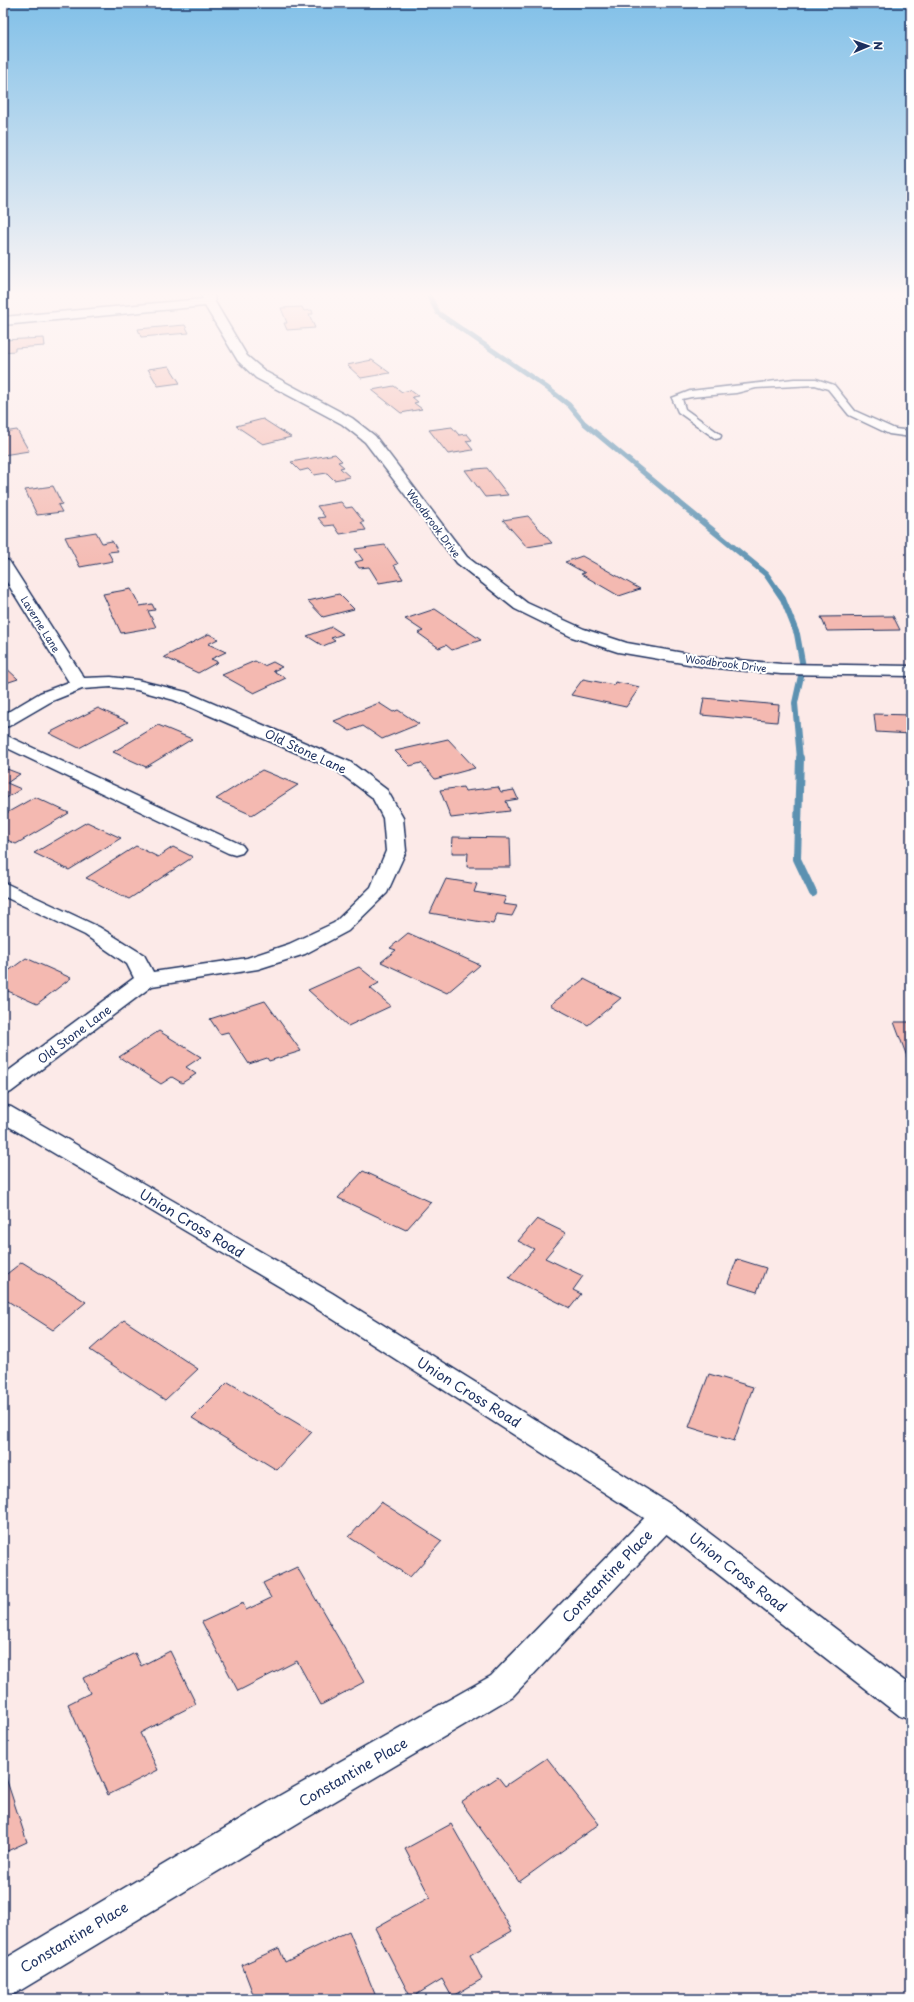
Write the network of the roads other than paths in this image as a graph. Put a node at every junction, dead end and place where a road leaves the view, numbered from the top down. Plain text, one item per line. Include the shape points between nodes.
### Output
1 (288, 389) edge
2 (738, 389) edge
3 (833, 389) edge
4 (911, 434) edge
5 (716, 436) dead end
6 (3, 564) edge
7 (911, 671) edge
8 (79, 684) junction
9 (3, 722) edge
10 (3, 739) edge
11 (235, 849) dead end
12 (3, 888) edge
13 (146, 980) junction
14 (3, 1087) edge
15 (3, 1114) edge
16 (665, 1516) junction
17 (911, 1705) edge
18 (3, 1980) edge

1 - 7 street, Woodbrook Drive via 347,421 370,439 462,560 521,606 578,633 624,648 706,662 781,669
2 - 5 lane via 690,394 677,398 682,410
3 - 4 lane via 852,413 893,432
6 - 8 street, Laverne Lane
8 - 9 street, Old Stone Lane via 46,697
8 - 13 street, Old Stone Lane via 137,684 180,696 257,728 342,766 380,794 393,818 396,851 380,889 341,927 297,949 250,964
10 - 11 street
12 - 13 street via 92,931 136,960
13 - 14 street, Old Stone Lane
15 - 16 street, Union Cross Road via 57,1143 323,1300
16 - 17 street, Union Cross Road
16 - 18 street, Constantine Place via 502,1686

